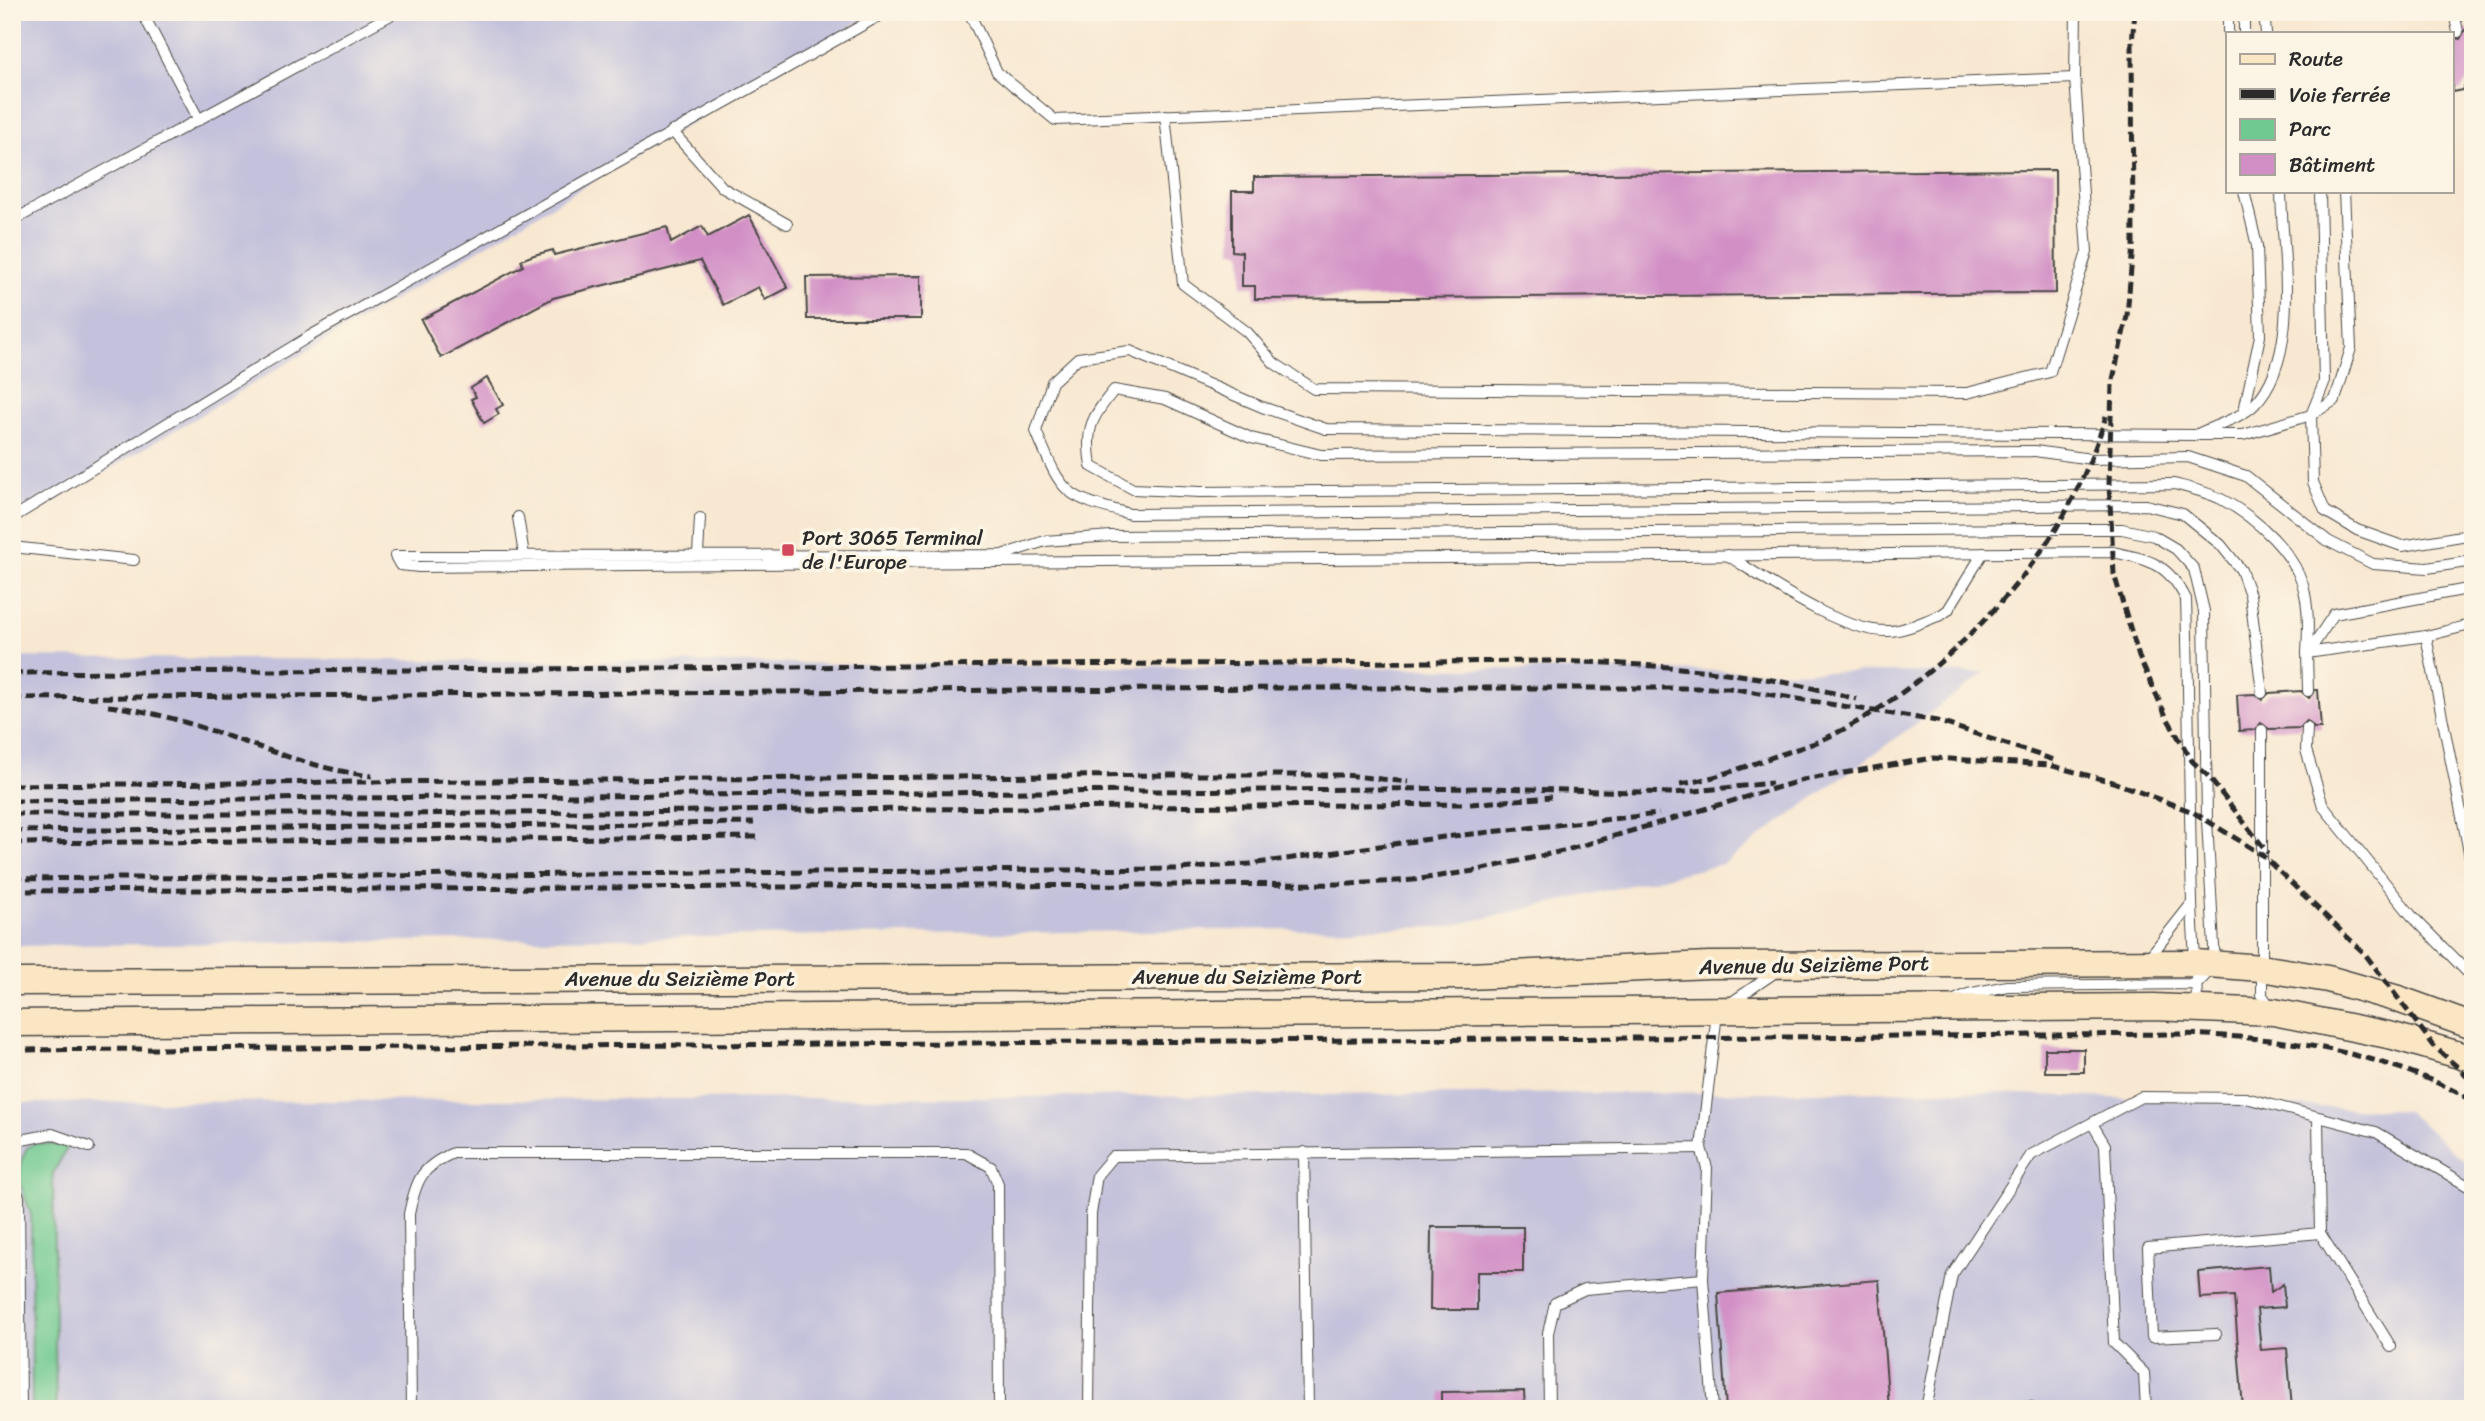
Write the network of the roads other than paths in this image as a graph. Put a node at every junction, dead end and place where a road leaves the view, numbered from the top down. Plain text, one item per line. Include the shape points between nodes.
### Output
1 (142, 12) edge
2 (396, 12) edge
3 (886, 12) edge
4 (969, 12) edge
5 (2076, 12) edge
6 (2228, 12) edge
7 (2244, 12) edge
8 (2264, 12) edge
9 (2454, 12) edge
10 (2228, 32) edge
11 (2244, 32) edge
12 (2266, 32) edge
13 (2458, 32) dead end
14 (2076, 78) junction
15 (2469, 88) dead end
16 (2473, 106) edge
17 (1165, 115) junction
18 (199, 120) junction
19 (672, 131) junction
20 (2244, 192) edge
21 (2281, 192) edge
22 (2320, 192) edge
23 (2344, 192) edge
24 (12, 221) edge
25 (787, 224) dead end
26 (2244, 411) junction
27 (2311, 415) junction
28 (2196, 435) junction
29 (518, 517) dead end
30 (12, 518) edge
31 (699, 518) dead end
32 (2473, 534) edge
33 (12, 547) edge
34 (1983, 553) junction
35 (698, 554) junction
36 (1725, 554) junction
37 (524, 555) junction
38 (1001, 557) junction
39 (134, 560) dead end
40 (2473, 561) edge
41 (2473, 588) edge
42 (2470, 625) dead end
43 (2426, 636) junction
44 (2307, 653) junction
45 (2308, 691) dead end
46 (2262, 693) dead end
47 (2307, 728) dead end
48 (2262, 730) dead end
49 (2473, 872) edge
50 (2192, 903) junction
51 (2144, 962) junction
52 (1786, 964) junction
53 (2261, 968) junction
54 (2473, 978) edge
55 (2201, 980) junction
56 (12, 982) edge
57 (1717, 1012) junction
58 (2274, 1012) junction
59 (12, 1023) edge
60 (2473, 1026) edge
61 (2473, 1059) edge
62 (2318, 1118) junction
63 (2093, 1125) junction
64 (12, 1142) edge
65 (89, 1146) dead end
66 (1700, 1148) junction
67 (1304, 1152) junction
68 (12, 1182) edge
69 (2473, 1189) edge
70 (2320, 1233) junction
71 (1703, 1279) junction
72 (2216, 1335) dead end
73 (2391, 1347) dead end
74 (2031, 1407) dead end
75 (21, 1409) edge
76 (411, 1409) edge
77 (999, 1409) edge
78 (1088, 1409) edge
79 (1308, 1409) edge
80 (1549, 1409) edge
81 (1713, 1409) edge
82 (1926, 1409) edge
83 (2003, 1409) edge
84 (2146, 1409) edge

1 - 18 lane
2 - 18 lane
3 - 19 lane
4 - 17 lane via 996,72 1055,120
5 - 14 lane
6 - 10 lane
7 - 11 lane
8 - 12 lane
9 - 13 lane
14 - 17 lane
14 - 17 lane via 2087,252 2050,372 1967,393 1314,389 1274,363 1247,332 1183,284
15 - 16 lane
18 - 24 lane
19 - 25 lane via 723,188
19 - 30 lane via 310,336
20 - 26 lane via 2258,246 2260,336
21 - 26 lane via 2286,310 2276,372 2253,406
22 - 27 lane via 2324,383
23 - 27 lane via 2351,348 2335,400
26 - 28 lane
27 - 28 lane via 2243,435
27 - 32 lane via 2313,482 2325,511 2357,530 2402,546
28 - 46 lane via 1326,429 1130,351 1079,358 1052,382 1036,430 1057,480 1081,500 1130,514 2146,505 2183,514 2221,545 2241,570 2250,595
29 - 37 lane
31 - 35 lane
33 - 39 lane
34 - 36 lane
34 - 36 lane via 1948,610 1890,631 1810,606
34 - 50 lane via 2113,552 2150,560 2175,576 2186,599
35 - 37 lane
35 - 38 lane
36 - 38 lane
37 - 38 lane via 395,556 400,565 419,568
38 - 55 lane via 1045,541 1111,536 2122,529 2154,536 2176,549 2194,569 2204,611 2207,820
40 - 44 lane via 2427,568 2373,564 2328,541 2246,476 2188,457 2091,459 2035,452 1321,455 1251,438 1165,399 1114,390 1095,413 1087,439 1091,466 1133,489 1160,491 2174,484 2220,499 2265,530 2291,560 2305,591
41 - 44 lane via 2334,614
42 - 43 lane
43 - 44 lane
43 - 49 lane
44 - 45 lane
47 - 54 lane via 2306,750 2323,806 2411,915
48 - 53 lane
50 - 51 lane
50 - 55 lane
51 - 52 main road, Avenue du Seizième Port
51 - 55 main road, Avenue du Seizième Port
52 - 56 main road, Avenue du Seizième Port via 1468,976
52 - 57 lane
53 - 55 main road, Avenue du Seizième Port
53 - 58 lane via 2262,995
53 - 60 main road, Avenue du Seizième Port via 2328,979
55 - 57 main road, Avenue du Seizième Port via 2154,1007
55 - 58 main road, Avenue du Seizième Port
57 - 59 main road, Avenue du Seizième Port
57 - 66 lane
58 - 61 main road, Avenue du Seizième Port via 2393,1036
62 - 63 lane via 2246,1098 2141,1097
62 - 69 lane via 2376,1132
62 - 70 lane
63 - 82 lane via 2031,1155 1952,1275
63 - 84 lane via 2105,1145 2114,1343 2144,1373
64 - 65 lane via 52,1134
66 - 67 lane
66 - 71 lane via 1707,1168
67 - 78 lane via 1113,1156 1097,1175 1091,1214
67 - 79 lane
68 - 75 lane via 19,1196
70 - 72 lane via 2148,1248 2152,1337
70 - 73 lane
71 - 80 lane via 1585,1289 1555,1303 1548,1333
71 - 81 lane
74 - 83 lane
76 - 77 lane via 409,1214 415,1189 431,1163 453,1153 966,1153 991,1167 999,1184

